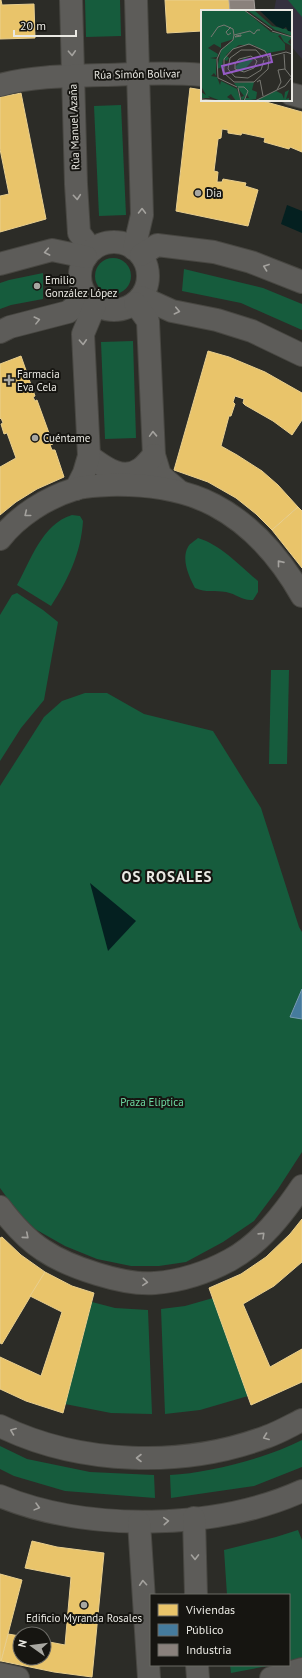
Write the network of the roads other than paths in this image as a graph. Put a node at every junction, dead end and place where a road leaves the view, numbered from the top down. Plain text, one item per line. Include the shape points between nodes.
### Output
1 (71, 0) edge
2 (136, 0) edge
3 (138, 73) junction
4 (201, 75) edge
5 (73, 76) junction
6 (0, 85) edge
7 (292, 94) edge
8 (302, 97) edge
9 (137, 252) junction
10 (89, 254) junction
11 (0, 264) edge
12 (302, 282) edge
13 (138, 300) junction
14 (91, 301) junction
15 (0, 332) edge
16 (302, 355) edge
17 (154, 455) junction
18 (89, 456) junction
19 (76, 489) junction
20 (179, 491) junction
21 (0, 539) edge
22 (302, 596) edge
23 (302, 1186) edge
24 (0, 1207) edge
25 (302, 1420) edge
26 (0, 1426) edge
27 (302, 1491) edge
28 (0, 1496) edge
29 (194, 1518) junction
30 (139, 1522) junction
31 (196, 1594) edge
32 (197, 1666) edge
33 (302, 1669) edge
34 (0, 1674) edge
35 (18, 1678) edge
36 (150, 1678) edge
37 (198, 1678) edge
38 (271, 1678) edge

1 -> 5 street, Rúa Manuel Azaña
2 - 3 street
3 - 4 street, Rúa Simón Bolívar
3 - 5 street, Rúa Simón Bolívar
9 -> 3 street via 142,215
5 - 6 street, Rúa Simón Bolívar via 13,81
5 -> 10 street, Rúa Manuel Azaña via 80,233
7 - 8 street
9 - 10 street via 118,242 108,242
12 -> 9 street via 251,262 214,252 157,245
9 - 13 street via 148,272 146,286
10 -> 11 street via 52,250
10 - 14 street via 81,265 80,276 82,288
13 - 14 street via 128,308 117,310 106,310
13 -> 16 street via 252,331
17 -> 13 street via 148,321
15 -> 14 street via 68,312
14 -> 18 street via 83,334
17 - 18 street via 140,470 127,473 114,472
17 - 20 street via 160,475
18 - 19 street
19 - 20 street via 90,486 142,485
19 -> 21 street via 35,508 8,529
22 -> 20 street via 290,574 262,541 214,505
24 -> 23 street via 16,1227 43,1250 67,1263 121,1280 154,1283 205,1272 232,1259 262,1236 288,1207
25 -> 26 street via 267,1437 223,1450 188,1456 123,1458 44,1443
27 - 29 street via 252,1508
28 -> 30 street via 57,1513
30 -> 29 street
29 -> 31 street
36 -> 30 street
32 - 37 street
33 - 38 street
34 - 35 street

